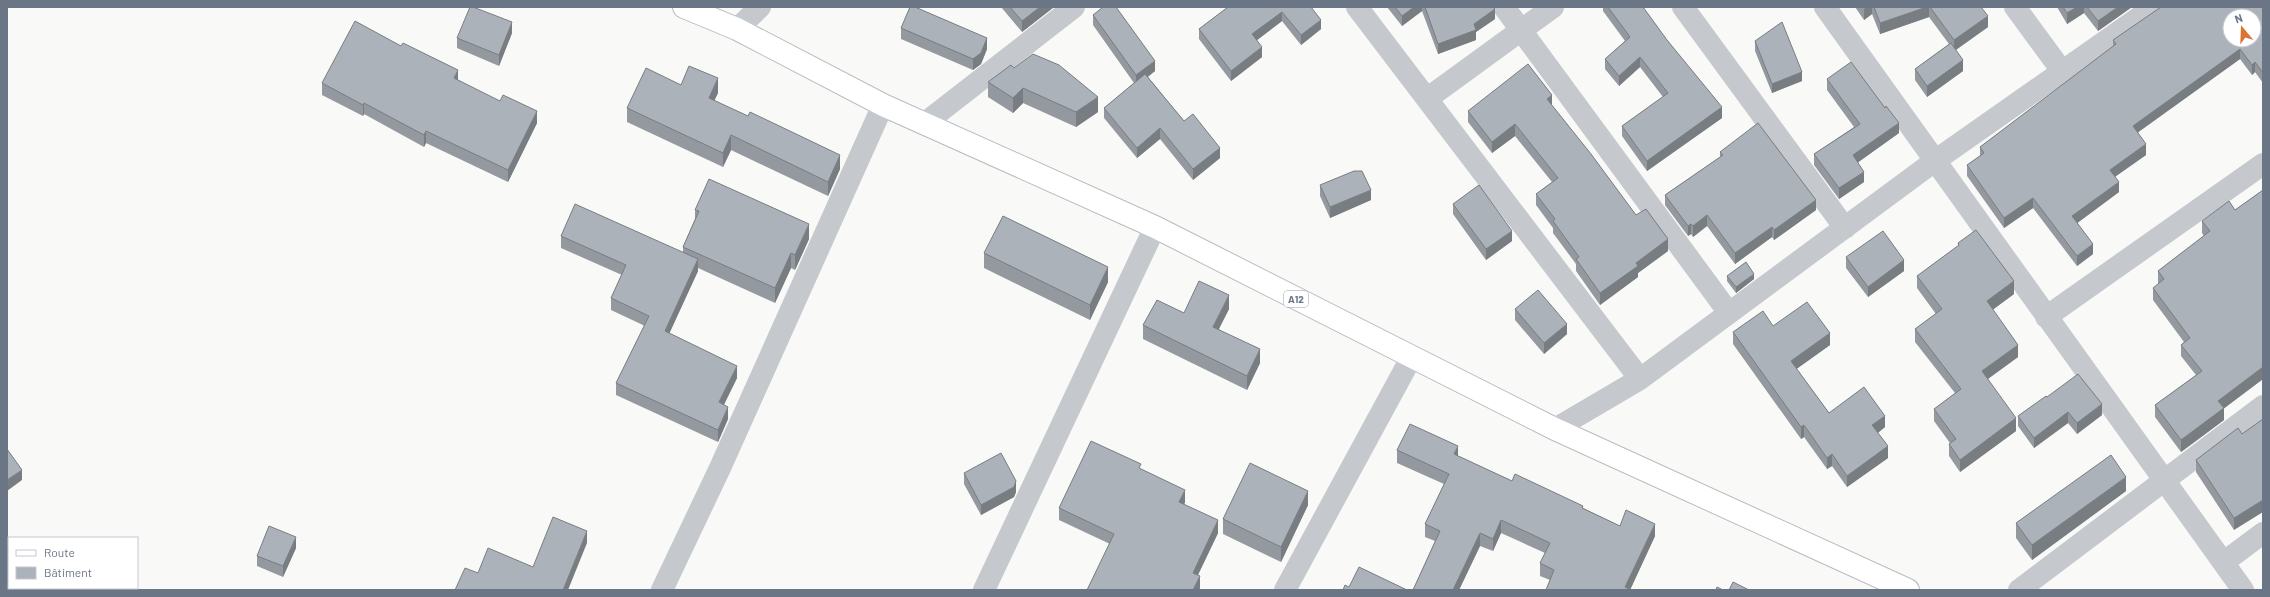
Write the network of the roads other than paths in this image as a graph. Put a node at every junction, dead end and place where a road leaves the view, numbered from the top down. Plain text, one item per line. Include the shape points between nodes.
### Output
1 (684, 7) edge
2 (760, 7) edge
3 (1074, 7) edge
4 (1357, 7) edge
5 (1504, 7) edge
6 (1554, 7) edge
7 (1683, 7) edge
8 (1825, 7) edge
9 (2015, 7) edge
10 (2154, 7) edge
11 (737, 29) junction
12 (1522, 30) junction
13 (2062, 71) junction
14 (1428, 98) junction
15 (884, 104) junction
16 (925, 123) junction
17 (1936, 160) junction
18 (2263, 164) edge
19 (1155, 227) junction
20 (1844, 228) junction
21 (1729, 313) junction
22 (2046, 317) junction
23 (1411, 358) junction
24 (1640, 379) junction
25 (2263, 406) edge
26 (1555, 429) junction
27 (2164, 479) junction
28 (2263, 533) edge
29 (2224, 562) junction
30 (662, 590) edge
31 (984, 590) edge
32 (1285, 590) edge
33 (1908, 590) edge
34 (2019, 590) edge
35 (2243, 590) edge

1 - 11 main road, A12
2 - 11 street
3 - 16 street
4 - 14 street
5 - 12 street
6 - 12 street
7 - 20 street
8 - 17 street
9 - 13 street
10 - 13 street
11 - 15 main road, A12
12 - 14 street
12 - 21 street
13 - 17 street
14 - 24 street
15 - 16 main road, A12
15 - 30 street
16 - 19 main road, A12
17 - 20 street
17 - 22 street
18 - 22 street
19 - 23 main road, A12
19 - 31 street
20 - 21 street
21 - 24 street
22 - 27 street
23 - 26 main road, A12
23 - 32 street
24 - 26 street
25 - 27 street
26 - 33 main road, A12
27 - 29 street
27 - 34 street
28 - 29 street
29 - 35 street

